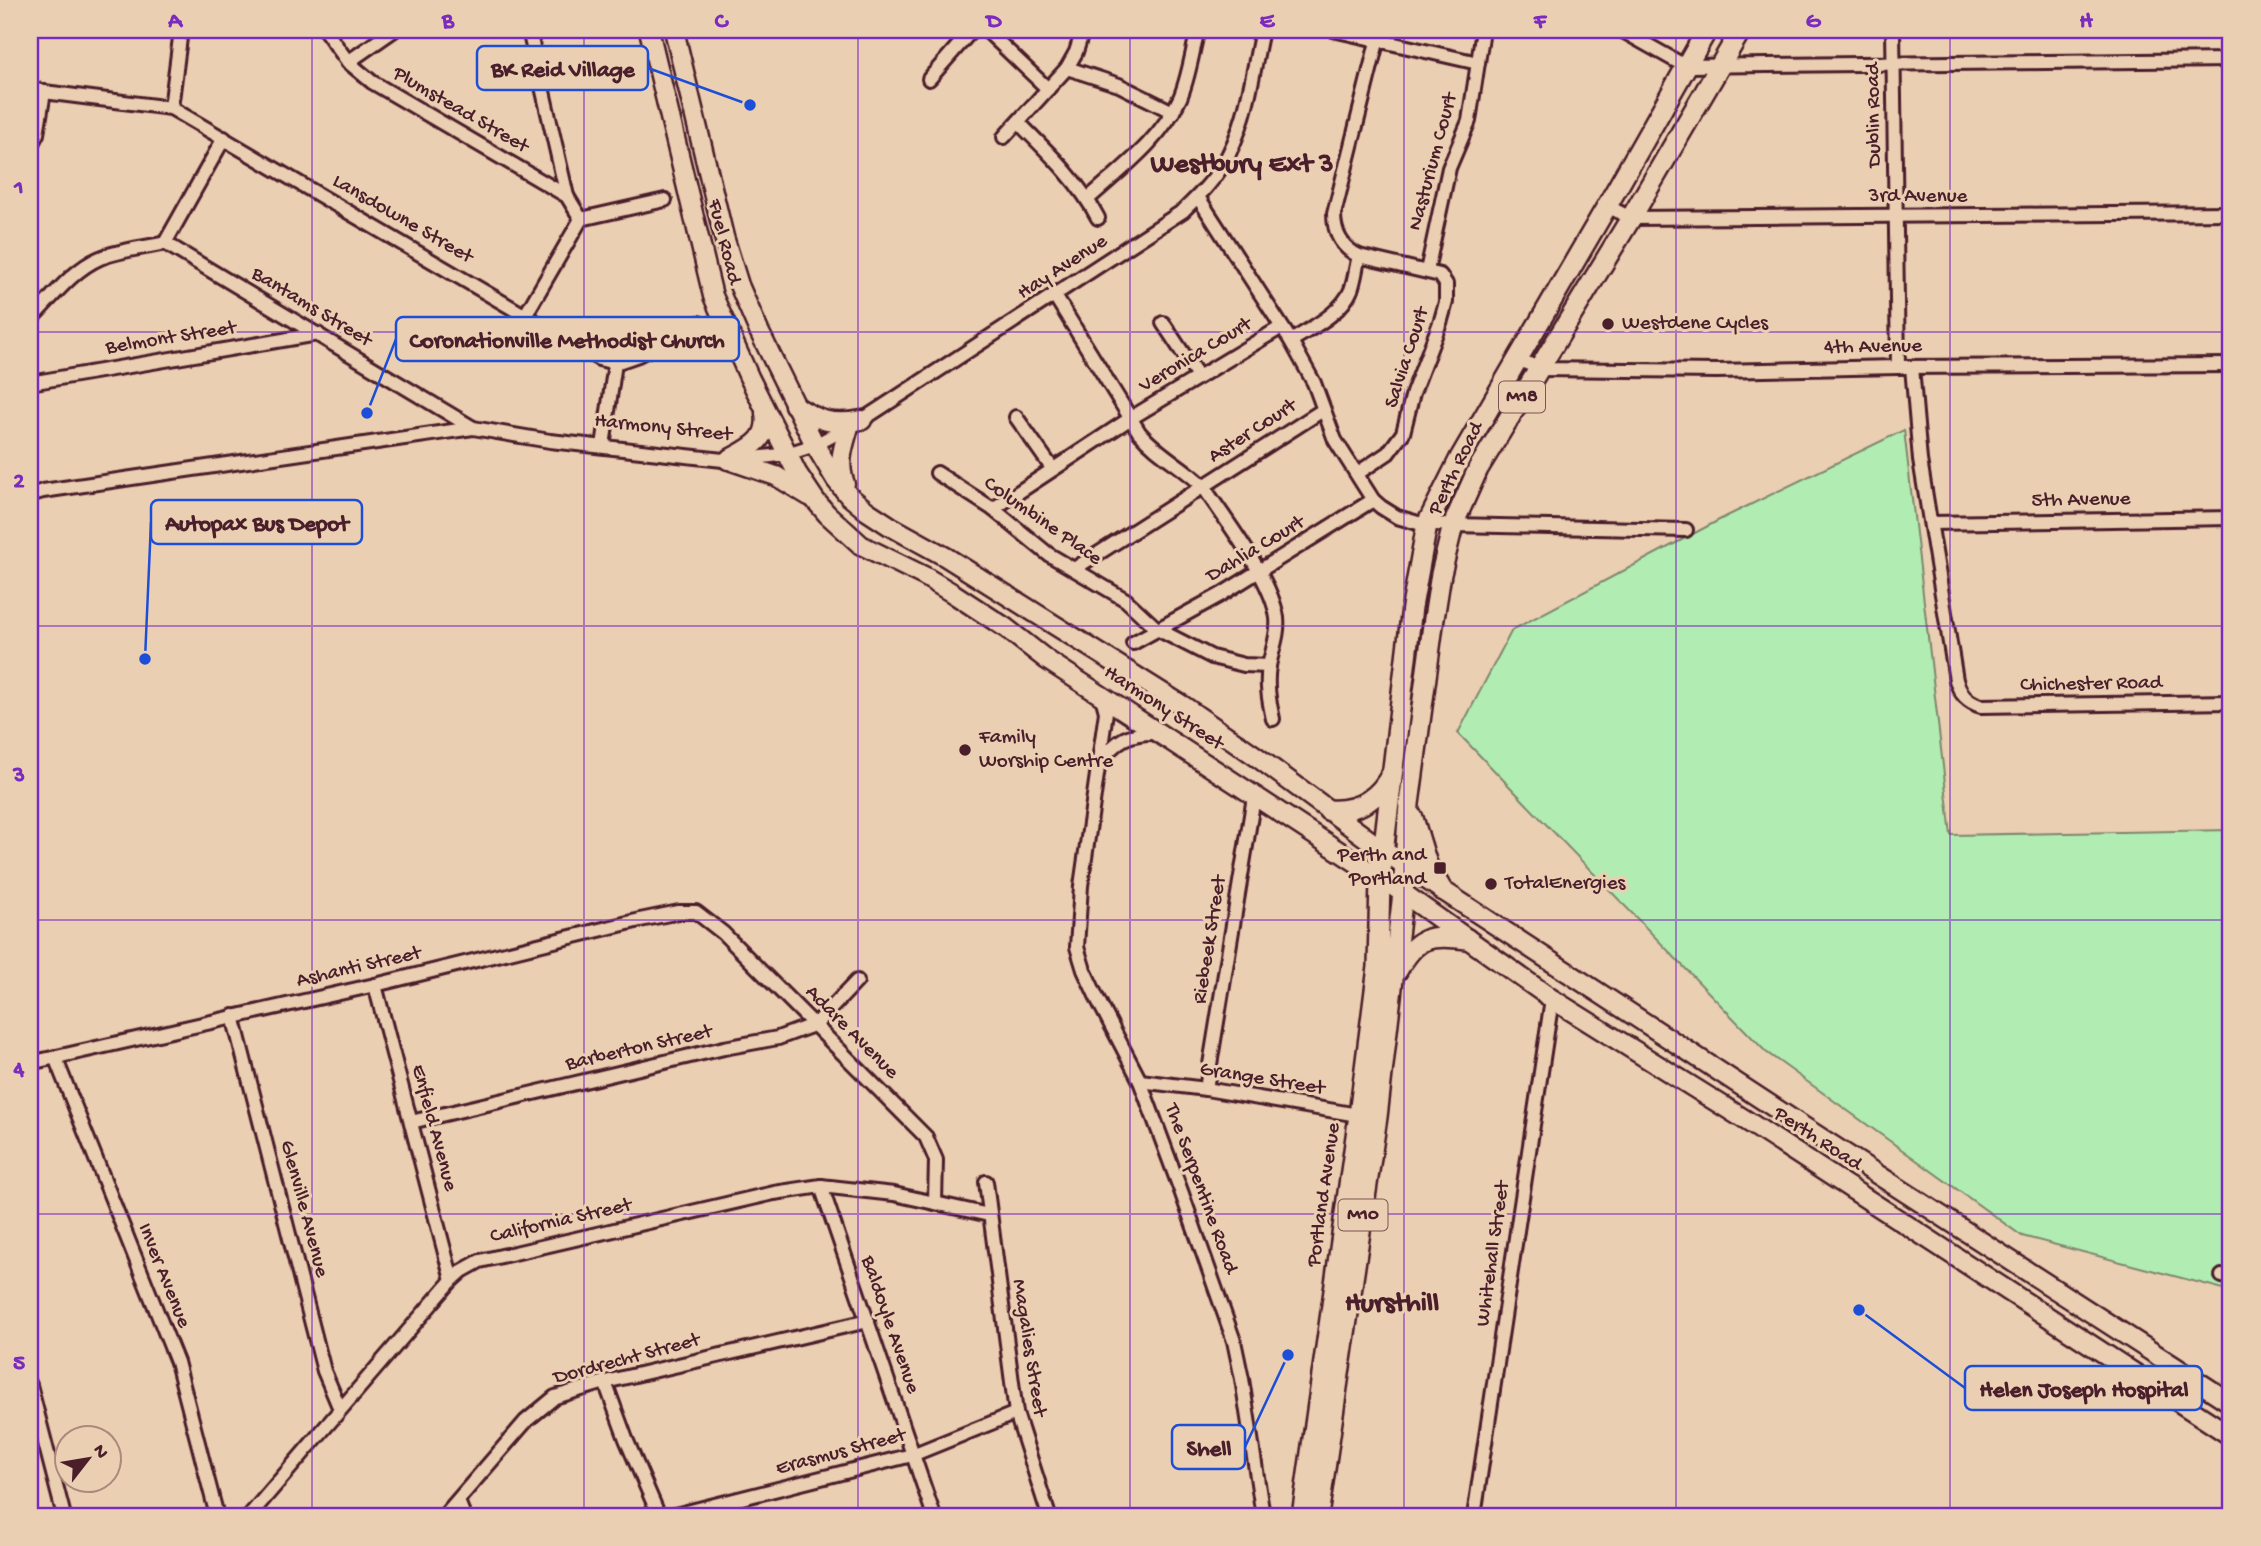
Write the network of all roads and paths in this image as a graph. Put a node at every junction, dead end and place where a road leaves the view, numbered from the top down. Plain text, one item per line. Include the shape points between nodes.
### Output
1 (181, 30) edge
2 (325, 30) edge
3 (394, 30) edge
4 (528, 30) edge
5 (649, 30) edge
6 (674, 30) edge
7 (986, 30) edge
8 (1083, 30) edge
9 (1198, 30) edge
10 (1262, 30) edge
11 (1332, 30) edge
12 (1483, 30) edge
13 (1621, 30) edge
14 (1706, 30) edge
15 (1741, 30) edge
16 (1893, 30) edge
17 (969, 31) edge
18 (1378, 35) edge
19 (2231, 60) edge
20 (348, 62) junction
21 (1893, 63) junction
22 (1478, 64) junction
23 (1685, 66) junction
24 (1720, 66) junction
25 (1067, 68) junction
26 (929, 79) dead end
27 (30, 88) edge
28 (1048, 89) junction
29 (44, 92) junction
30 (171, 108) junction
31 (1173, 112) junction
32 (1018, 122) junction
33 (224, 138) junction
34 (1004, 138) dead end
35 (30, 147) edge
36 (567, 196) junction
37 (1198, 197) junction
38 (1088, 199) junction
39 (664, 200) dead end
40 (1607, 206) junction
41 (2231, 213) edge
42 (1896, 216) junction
43 (1098, 218) dead end
44 (1631, 218) junction
45 (581, 219) junction
46 (165, 243) junction
47 (1359, 256) junction
48 (1427, 271) junction
49 (1055, 296) junction
50 (526, 314) junction
51 (30, 320) edge
52 (699, 323) dead end
53 (1163, 323) dead end
54 (1280, 328) junction
55 (318, 334) junction
56 (1291, 341) junction
57 (1518, 359) junction
58 (615, 363) junction
59 (2231, 365) edge
60 (1898, 367) junction
61 (1912, 367) junction
62 (1540, 369) junction
63 (1198, 376) junction
64 (30, 383) edge
65 (794, 405) junction
66 (764, 407) junction
67 (1323, 410) junction
68 (1016, 417) dead end
69 (1131, 418) junction
70 (855, 423) junction
71 (473, 428) junction
72 (815, 445) junction
73 (603, 446) junction
74 (787, 454) junction
75 (730, 461) junction
76 (1052, 468) junction
77 (937, 473) dead end
78 (1357, 473) junction
79 (1203, 486) junction
80 (30, 495) edge
81 (849, 496) junction
82 (815, 500) junction
83 (1373, 500) junction
84 (993, 509) junction
85 (2231, 518) edge
86 (1931, 523) junction
87 (1427, 524) junction
88 (1453, 525) junction
89 (1686, 530) dead end
90 (1074, 569) junction
91 (1259, 571) junction
92 (1157, 629) junction
93 (1133, 643) dead end
94 (1269, 666) junction
95 (1102, 697) junction
96 (2231, 702) edge
97 (1273, 719) dead end
98 (1159, 733) junction
99 (1099, 762) junction
100 (1393, 770) junction
101 (1254, 797) junction
102 (1409, 804) junction
103 (1328, 810) junction
104 (1384, 851) junction
105 (1405, 865) junction
106 (1380, 879) junction
107 (1442, 890) junction
108 (1403, 893) junction
109 (696, 912) joint
110 (1467, 939) junction
111 (1393, 976) junction
112 (857, 981) dead end
113 (375, 985) junction
114 (1552, 999) junction
115 (233, 1016) junction
116 (816, 1024) junction
117 (55, 1057) junction
118 (30, 1063) edge
119 (1140, 1081) junction
120 (1206, 1089) junction
121 (1368, 1116) junction
122 (411, 1122) junction
123 (986, 1182) dead end
124 (821, 1185) junction
125 (935, 1203) junction
126 (989, 1215) junction
127 (452, 1280) junction
128 (868, 1321) junction
129 (605, 1382) junction
130 (30, 1385) edge
131 (2231, 1403) edge
132 (340, 1409) junction
133 (1016, 1413) junction
134 (2231, 1436) edge
135 (912, 1455) junction
136 (458, 1501) junction
137 (64, 1516) edge
138 (217, 1516) edge
139 (249, 1516) edge
140 (444, 1516) edge
141 (464, 1516) edge
142 (659, 1516) edge
143 (671, 1516) edge
144 (934, 1516) edge
145 (1049, 1516) edge
146 (1263, 1516) edge
147 (1302, 1516) edge
148 (1318, 1516) edge
149 (1474, 1516) edge

1 - 30 street
2 - 20 street, Plumstead Street
3 - 20 street
4 - 36 street
5 - 66 main road, Fuel Road via 713,296
6 - 65 main road, Fuel Road via 739,285
7 - 28 street
8 - 25 street
9 - 31 street
10 - 37 street, Hay Avenue via 1236,138 1224,164
11 - 18 street
12 - 22 street, Nasturium Court
13 - 23 street
14 - 23 main road, Perth Road / M18
15 - 24 main road, Perth Road / M18
16 - 21 street, Dublin Road
17 - 26 street
18 - 22 street
18 - 47 street via 1334,214 1344,246
19 - 21 street
20 - 36 street, Plumstead Street via 372,82
21 - 24 street
21 - 42 street, Dublin Road
22 - 48 street, Nasturium Court via 1469,121 1450,169
23 - 24 street
23 - 40 main road, Perth Road / M18
24 - 44 main road, Perth Road / M18
25 - 28 street
25 - 31 street via 1119,85
27 - 29 street
28 - 32 street
29 - 30 street
29 - 35 street via 39,126
30 - 33 street, Lansdowne Street
31 - 38 street via 1143,148
32 - 34 street
32 - 38 street
33 - 46 street
33 - 50 street, Lansdowne Street
36 - 45 street, Plumstead Street
37 - 49 street, Hay Avenue via 1167,223
37 - 54 street
38 - 43 street
39 - 45 street
40 - 44 street, 3rd Avenue
40 - 57 main road, Perth Road / M18
41 - 42 street, 3rd Avenue
42 - 44 street, 3rd Avenue
42 - 60 street, Dublin Road
44 - 62 main road, Perth Road / M18
45 - 50 street
46 - 51 street via 102,257 87,265
46 - 55 street, Bantams Street
47 - 48 street
47 - 56 street via 1352,288 1342,304
48 - 78 street, Salvia Court via 1444,279 1446,302 1403,433 1388,453
49 - 69 street
49 - 70 street, Hay Avenue
50 - 58 street, Lansdowne Street via 599,359
52 - 58 street
53 - 63 street
54 - 56 street
54 - 63 street, Veronica Court
55 - 64 street, Belmont Street
55 - 71 street, Bantams Street
56 - 67 street
57 - 62 street, 4th Avenue
57 - 87 main road, Perth Road / M18
58 - 73 street
59 - 61 street, 4th Avenue
60 - 61 street, 4th Avenue
60 - 62 street, 4th Avenue
61 - 86 street
62 - 88 main road, Perth Road / M18 via 1478,469
63 - 69 street, Veronica Court
65 - 70 main road via 832,423
65 - 72 main road, Fuel Road
66 - 74 main road, Fuel Road
66 - 75 main road via 767,423 762,436
67 - 78 street via 1335,440
67 - 79 street, Aster Court
68 - 76 street
69 - 76 street, Veronica Court
69 - 79 street via 1152,446
70 - 72 street, Hay Avenue
70 - 81 main road via 842,448 840,464
71 - 73 street, Harmony Street
71 - 80 street, Harmony Street
72 - 74 street, Hay Avenue
72 - 81 main road, Harmony Street
73 - 75 street, Harmony Street
74 - 75 street, Harmony Street
74 - 82 main road, Harmony Street
75 - 82 main road via 776,476
76 - 84 street, Veronica Court
77 - 84 street, Columbine Place
78 - 83 street
79 - 90 street, Aster Court
79 - 91 street
81 - 103 main road, Harmony Street via 890,527 946,557 1182,705
82 - 95 main road, Harmony Street via 861,545 944,588
83 - 87 street via 1397,517
83 - 91 street, Dahlia Court
84 - 90 street, Columbine Place via 1037,546
85 - 86 street, 5th Avenue
86 - 96 street, Chichester Road via 1958,689 1968,701 1982,706
87 - 88 street
87 - 100 main road, Perth Road / M18
88 - 89 street
88 - 102 main road, Perth Road / M18 via 1441,574
90 - 92 street, Columbine Place via 1126,600
91 - 92 street, Dahlia Court
91 - 94 street via 1277,618
92 - 93 street
92 - 94 street, Columbine Place via 1212,657
94 - 97 street
95 - 98 main road, Harmony Street
95 - 99 street, The Serpentine Road via 1106,712
98 - 99 street via 1122,739
98 - 101 main road, Harmony Street
99 - 119 street, The Serpentine Road via 1076,937 1080,960
100 - 103 main road via 1371,800 1348,811
100 - 104 main road, Perth Road / M18
101 - 106 main road, Harmony Street
101 - 120 street, Riebeek Street
102 - 105 main road, Perth Road / M18
102 - 107 main road via 1427,863
103 - 104 main road, Harmony Street
104 - 105 main road, Perth Road
104 - 106 main road, Perth Road / M18
105 - 107 main road, Perth Road
105 - 108 main road, Perth Road / M18
106 - 108 main road, Harmony Street
106 - 121 main road, Portland Avenue / M10
107 - 131 main road, Perth Road
108 - 110 main road, Perth Road
108 - 111 main road, Portland Avenue / M10
109 - 113 street, Ashanti Street via 640,920
109 - 116 street, Adare Avenue
110 - 111 main road via 1443,936 1422,940
110 - 114 main road, Perth Road
111 - 121 main road, Portland Avenue / M10
112 - 116 street, Barberton Street
113 - 115 street, Ashanti Street
113 - 122 street, Enfield Avenue
114 - 134 main road, Perth Road
114 - 149 street, Whitehall Street
115 - 117 street, Ashanti Street
115 - 132 street, Glenville Avenue via 324,1371
116 - 122 street, Barberton Street via 778,1038
116 - 125 street, Adare Avenue via 926,1137 936,1160
117 - 118 street, Ashanti Street
117 - 138 street, Inver Avenue via 177,1362
119 - 120 street, Grange Street
119 - 146 street, The Serpentine Road via 1234,1341
120 - 121 street, Grange Street
121 - 147 main road, Portland Avenue / M10
121 - 148 main road, Portland Avenue / M10
122 - 127 street, Enfield Avenue
123 - 126 street, Magalies Street
124 - 125 street, California Street
124 - 127 street, California Street via 493,1257 471,1265
124 - 128 street, Baldoyle Avenue
125 - 126 street, California Street
126 - 133 street, Magalies Street
127 - 132 street, California Street
128 - 129 street, Dordrecht Street
128 - 135 street, Baldoyle Avenue
129 - 136 street, Dordrecht Street via 555,1397 540,1407
129 - 142 street
130 - 137 street
132 - 139 street, California Street
133 - 135 street, Erasmus Street
133 - 145 street, Magalies Street
135 - 143 street, Erasmus Street
135 - 144 street, Baldoyle Avenue
136 - 140 street, Dordrecht Street
136 - 141 street

